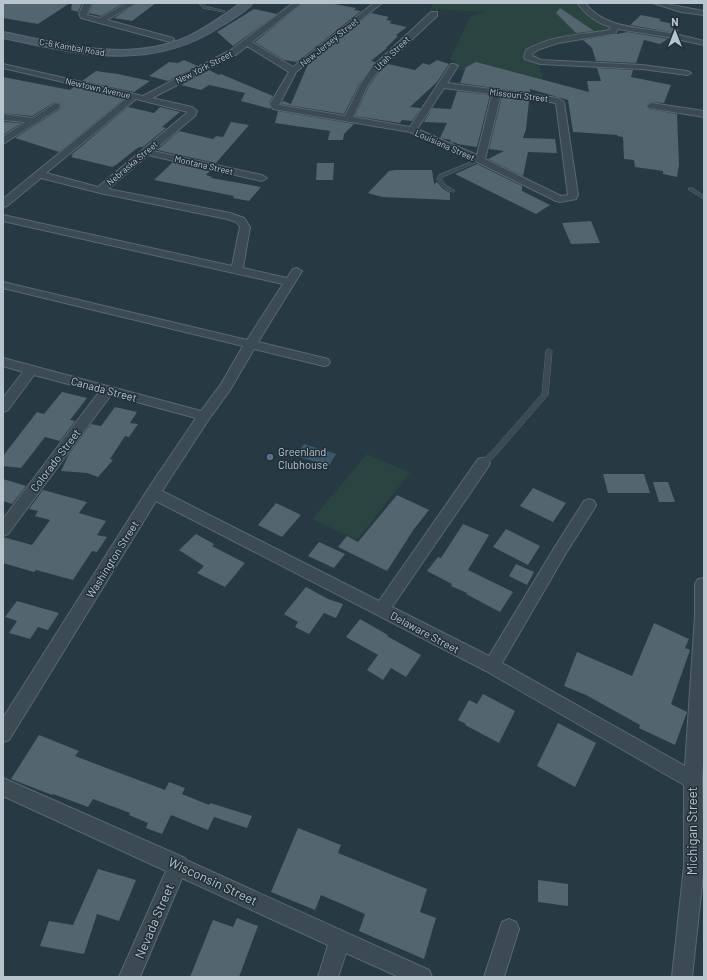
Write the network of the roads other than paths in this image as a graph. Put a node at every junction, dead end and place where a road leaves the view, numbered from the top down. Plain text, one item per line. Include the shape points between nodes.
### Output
1 (88, 3) edge
2 (132, 3) edge
3 (202, 3) edge
4 (234, 3) edge
5 (248, 3) edge
6 (298, 3) edge
7 (378, 3) edge
8 (581, 3) edge
9 (657, 3) edge
10 (223, 11) junction
11 (702, 13) edge
12 (434, 14) dead end
13 (100, 21) junction
14 (614, 27) junction
15 (3, 29) edge
16 (3, 35) edge
17 (170, 40) junction
18 (247, 42) junction
19 (704, 43) edge
20 (3, 66) edge
21 (454, 66) dead end
22 (293, 71) junction
23 (687, 73) dead end
24 (441, 85) junction
25 (497, 93) junction
26 (135, 96) junction
27 (145, 98) junction
28 (56, 106) dead end
29 (651, 106) dead end
30 (276, 107) joint
31 (193, 111) joint
32 (704, 114) edge
33 (3, 117) edge
34 (348, 119) junction
35 (34, 121) junction
36 (412, 130) junction
37 (3, 141) edge
38 (145, 152) junction
39 (480, 160) junction
40 (38, 174) junction
41 (262, 178) dead end
42 (691, 189) dead end
43 (100, 190) junction
44 (452, 191) dead end
45 (704, 198) edge
46 (560, 199) joint
47 (3, 204) edge
48 (3, 218) edge
49 (237, 270) junction
50 (297, 271) dead end
51 (290, 282) junction
52 (3, 285) edge
53 (250, 344) junction
54 (549, 350) dead end
55 (3, 362) edge
56 (324, 362) dead end
57 (31, 370) junction
58 (108, 390) junction
59 (3, 407) edge
60 (204, 416) junction
61 (483, 463) joint
62 (153, 493) junction
63 (590, 504) dead end
64 (3, 530) edge
65 (703, 584) dead end
66 (382, 609) junction
67 (492, 666) junction
68 (3, 734) edge
69 (693, 780) junction
70 (3, 787) edge
71 (178, 865) junction
72 (698, 880) edge
73 (509, 929) dead end
74 (340, 940) junction
75 (129, 977) edge
76 (328, 977) edge
77 (422, 977) edge
78 (494, 977) edge
79 (682, 977) edge

1 - 13 street via 84,16
2 - 13 street
3 - 10 lane via 204,7
4 - 10 main road, C-6 Kambal Road
5 - 16 main road, C-6 Kambal Road via 192,39 143,52 90,52
6 - 18 street, New York Street
7 - 22 street, New Jersey Street
8 - 14 street via 589,14
9 - 11 street
10 - 17 main road, C-6 Kambal Road
12 - 34 street, Utah Street via 375,70 364,85
13 - 17 street
14 - 19 street
14 - 23 street via 612,32 539,46 529,52 528,57 540,62 642,67
15 - 17 main road, C-6 Kambal Road via 107,48 141,46
18 - 22 street
18 - 27 street, New York Street via 213,64
20 - 26 street, Newtown Avenue
21 - 24 street
22 - 30 street, New Jersey Street via 274,104
24 - 25 street, Missouri Street
24 - 36 street
25 - 39 street
25 - 46 street, Missouri Street via 560,102 573,195 572,198
26 - 27 street, Newtown Avenue
26 - 40 street
27 - 31 street, Newtown Avenue
28 - 35 street
29 - 32 street
30 - 34 street, Louisiana Street
31 - 38 street, Nebraska Street
33 - 35 street
34 - 36 street, Louisiana Street
35 - 37 street
36 - 39 street, Louisiana Street
38 - 41 street, Montana Street
38 - 43 street, Nebraska Street
39 - 44 lane via 441,176 441,182
39 - 46 street, Louisiana Street
40 - 43 street, Nebraska Street
40 - 47 street
42 - 45 lane
43 - 49 street via 240,220 245,227
48 - 49 street
49 - 51 street
50 - 51 street, Washington Street
51 - 53 street, Washington Street
52 - 53 street
53 - 56 street
53 - 60 street, Washington Street via 226,387
54 - 61 lane via 546,395
55 - 57 street, Canada Street
57 - 58 street, Canada Street
57 - 59 street
58 - 60 street, Canada Street
58 - 64 street, Colorado Street
60 - 62 street, Washington Street
61 - 66 street
62 - 66 street, Delaware Street
62 - 68 street, Washington Street
63 - 67 street
65 - 69 street, Michigan Street
66 - 67 street, Delaware Street
67 - 69 street, Delaware Street
69 - 72 street, Michigan Street via 694,866
70 - 71 street, Wisconsin Street
71 - 74 street, Wisconsin Street
71 - 75 street, Nevada Street
72 - 79 street, Michigan Street
73 - 78 street
74 - 76 street
74 - 77 street, Wisconsin Street

